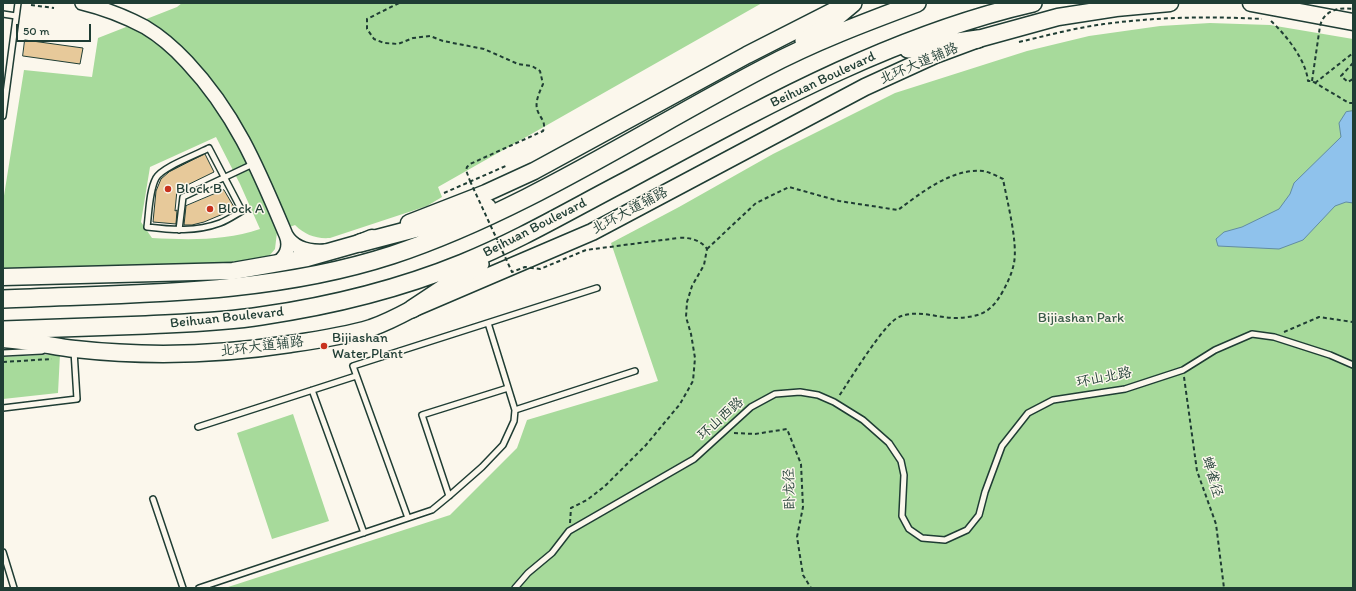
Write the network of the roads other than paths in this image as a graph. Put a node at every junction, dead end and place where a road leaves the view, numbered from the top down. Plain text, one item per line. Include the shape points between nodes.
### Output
1 (18, 3) edge
2 (82, 3) edge
3 (848, 3) edge
4 (853, 3) edge
5 (917, 3) edge
6 (1033, 3) edge
7 (1170, 3) edge
8 (1251, 3) edge
9 (3, 14) edge
10 (16, 16) junction
11 (1353, 22) edge
12 (978, 39) junction
13 (884, 51) junction
14 (765, 67) junction
15 (3, 116) edge
16 (255, 163) junction
17 (224, 178) junction
18 (549, 186) junction
19 (180, 230) junction
20 (530, 232) junction
21 (286, 235) junction
22 (360, 243) junction
23 (331, 251) junction
24 (274, 264) junction
25 (247, 269) junction
26 (3, 277) edge
27 (597, 288) dead end
28 (180, 292) junction
29 (3, 299) edge
30 (412, 309) junction
31 (488, 323) junction
32 (3, 330) edge
33 (3, 339) edge
34 (74, 349) junction
35 (3, 353) edge
36 (1353, 366) edge
37 (635, 371) dead end
38 (356, 376) junction
39 (508, 388) junction
40 (312, 390) junction
41 (3, 408) edge
42 (515, 410) junction
43 (198, 427) dead end
44 (449, 496) junction
45 (153, 499) dead end
46 (408, 518) junction
47 (364, 533) junction
48 (922, 538) joint
49 (3, 552) edge
50 (14, 588) edge
51 (183, 588) edge
52 (199, 588) edge
53 (515, 588) edge

1 - 10 lane
2 - 16 street via 145,27 180,55 213,93 239,131
3 - 22 main road via 534,171
4 - 14 highway via 822,29
5 - 14 highway, Beihuan Boulevard
6 - 13 highway, Beihuan Boulevard via 973,19
7 - 12 main road, 北环大道辅路 via 1058,17
8 - 11 main road
9 - 10 lane
10 - 15 lane
12 - 13 highway
12 - 30 main road, 北环大道辅路 via 935,55 865,87 592,232
13 - 20 highway, Beihuan Boulevard via 786,97
14 - 18 highway, Beihuan Boulevard
16 - 17 lane
16 - 21 street
17 - 19 lane via 183,197
17 - 19 lane via 242,211 213,225
17 - 19 lane via 209,148 160,172 153,185 148,227
18 - 22 highway via 421,228
18 - 28 highway, Beihuan Boulevard via 472,224 418,246 358,265 266,284
20 - 30 highway
20 - 32 highway, Beihuan Boulevard via 464,263 393,287 312,307 260,316 189,323
21 - 23 street via 292,243 302,248
21 - 24 street via 287,250 281,260
22 - 23 main road
23 - 24 main road
24 - 25 main road
25 - 26 main road
25 - 28 main road
27 - 31 lane
28 - 29 highway, Beihuan Boulevard
30 - 34 main road, 北环大道辅路 via 370,328 313,341 231,352 147,354
31 - 38 lane via 353,366
31 - 39 lane
33 - 34 main road, 北环大道辅路
34 - 35 lane, 北环大道辅路
34 - 41 lane via 77,399
36 - 48 lane, 环山北路 via 1274,337 1252,334 1215,350 1183,370 1125,389 1053,400 1028,413 1002,446 979,515 967,530 945,540
37 - 42 lane
38 - 40 lane
38 - 46 lane
39 - 42 lane
39 - 44 lane via 422,415
40 - 43 lane
40 - 47 lane
42 - 44 lane via 514,421 503,445 482,468
44 - 46 lane via 432,510
45 - 51 lane
46 - 47 lane
47 - 52 lane
48 - 53 lane, 环山西路 via 909,529 902,516 904,475 901,461 889,443 863,420 818,395 800,392 775,394 751,407 694,459 569,531 552,553
49 - 50 lane

